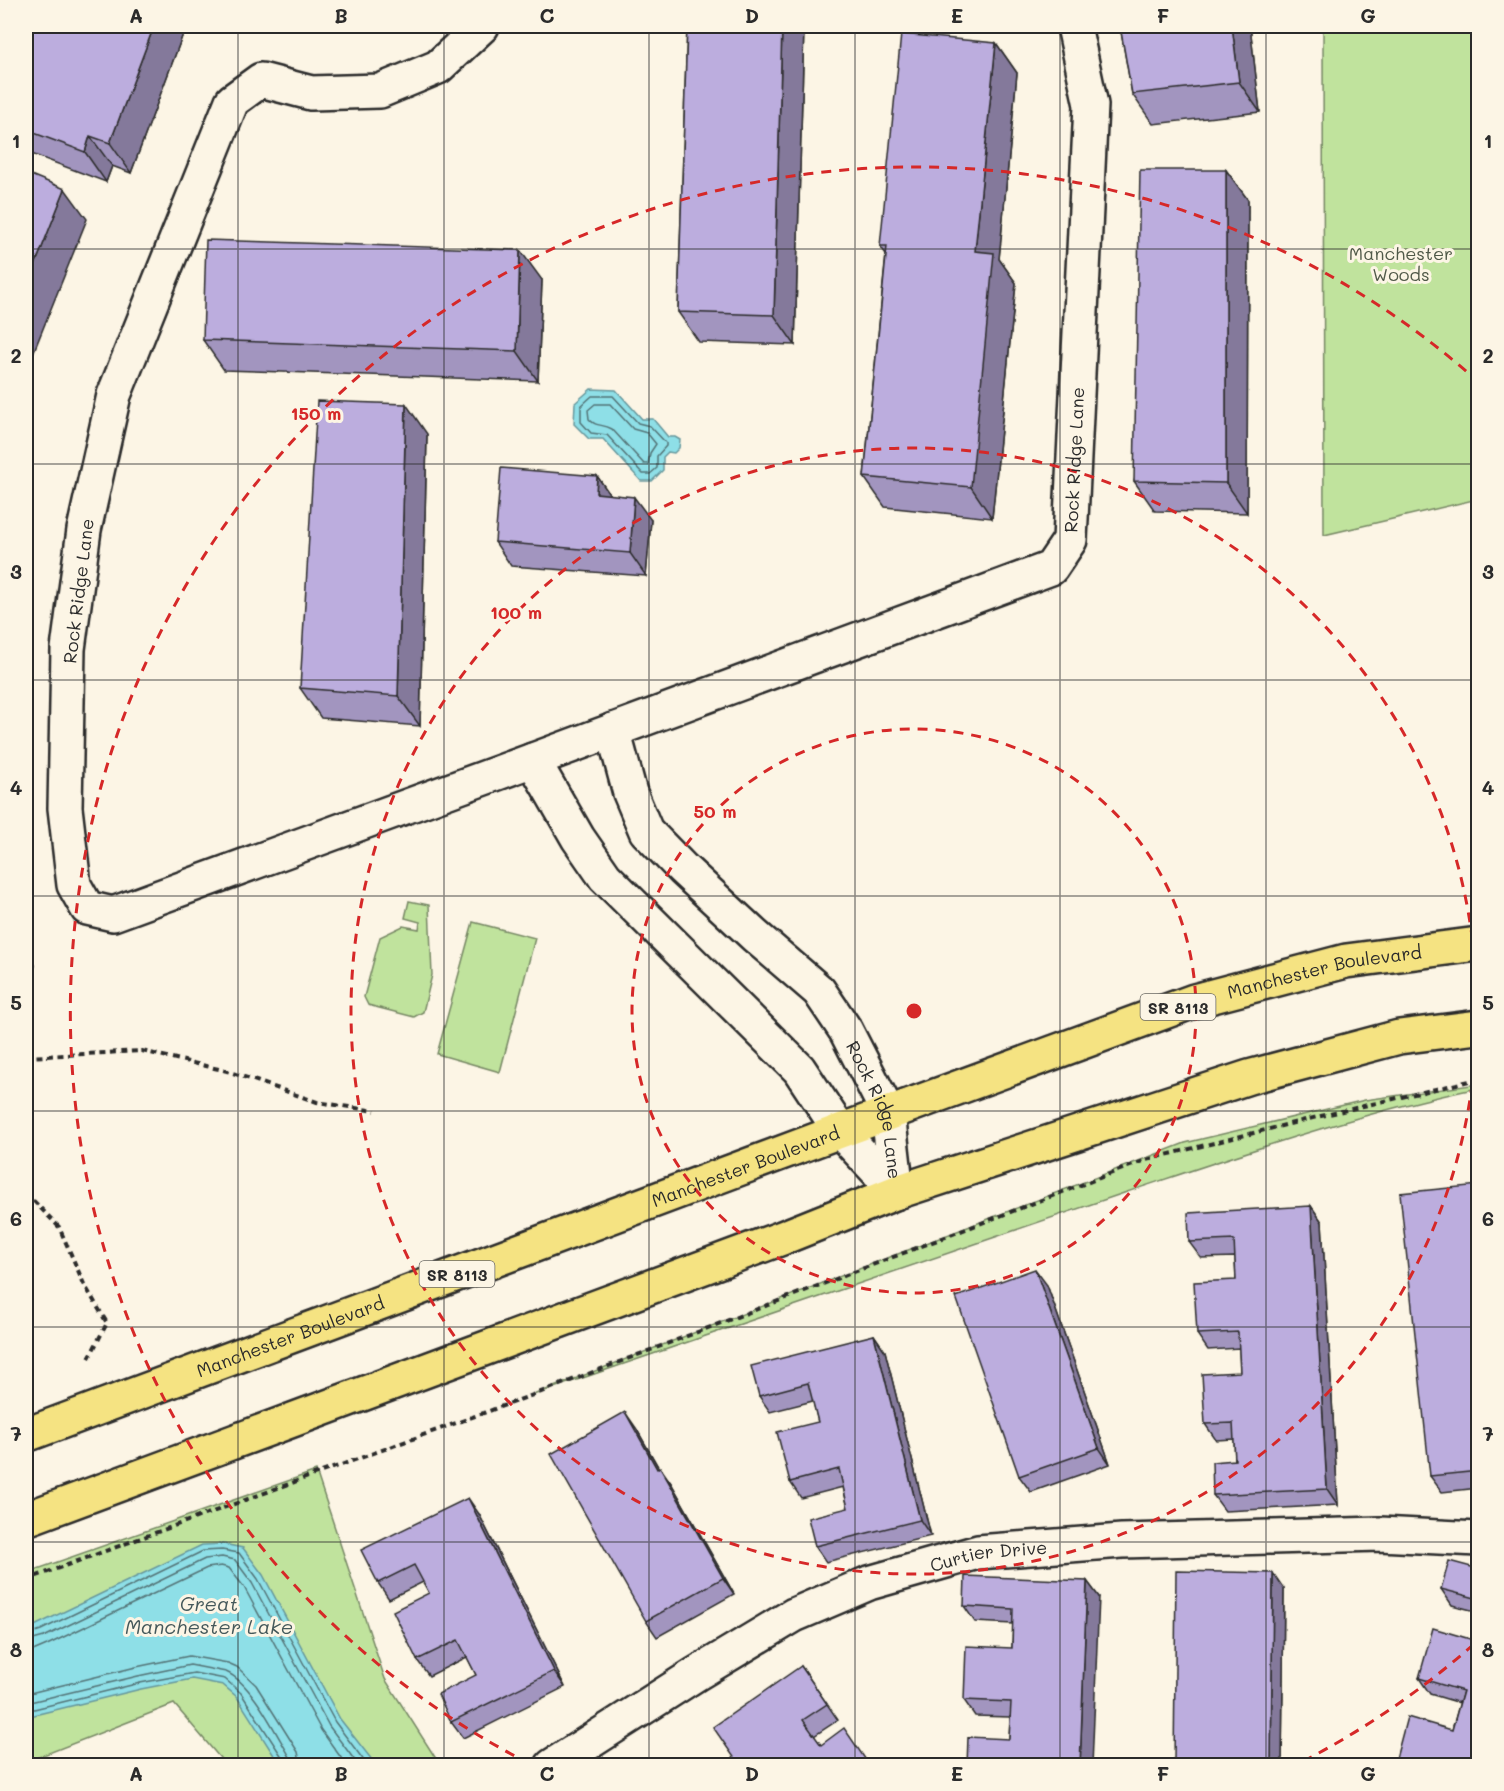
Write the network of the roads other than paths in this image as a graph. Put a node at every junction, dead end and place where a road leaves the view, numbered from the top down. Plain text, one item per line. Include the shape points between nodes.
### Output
1 (482, 26) edge
2 (1074, 26) edge
3 (613, 730) junction
4 (533, 760) junction
5 (1479, 944) edge
6 (1479, 1027) edge
7 (888, 1113) junction
8 (840, 1131) junction
9 (897, 1192) junction
10 (26, 1435) edge
11 (26, 1519) edge
12 (1479, 1539) edge
13 (552, 1766) edge

1 - 4 street, Rock Ridge Lane via 438,67 380,91 311,93 261,80 232,101 114,395 84,530 68,649 65,808 74,885 87,908 113,914
2 - 3 street, Rock Ridge Lane via 1091,105 1070,540 1051,568
3 - 4 street, Rock Ridge Lane
3 - 7 street, Rock Ridge Lane via 630,794 646,831 755,936 819,991 846,1031
4 - 8 street, Rock Ridge Lane via 605,877 799,1068
5 - 7 main road, Manchester Boulevard / SR 8113 via 1346,961 1194,1001
6 - 9 main road via 1400,1036 1249,1077
7 - 8 main road, Manchester Boulevard / SR 8113
7 - 9 street, Rock Ridge Lane
8 - 9 street, Rock Ridge Lane
8 - 10 main road, Manchester Boulevard / SR 8113
9 - 11 main road
12 - 13 street, Curtier Drive via 1380,1534 1122,1542 978,1552 869,1583 794,1616

